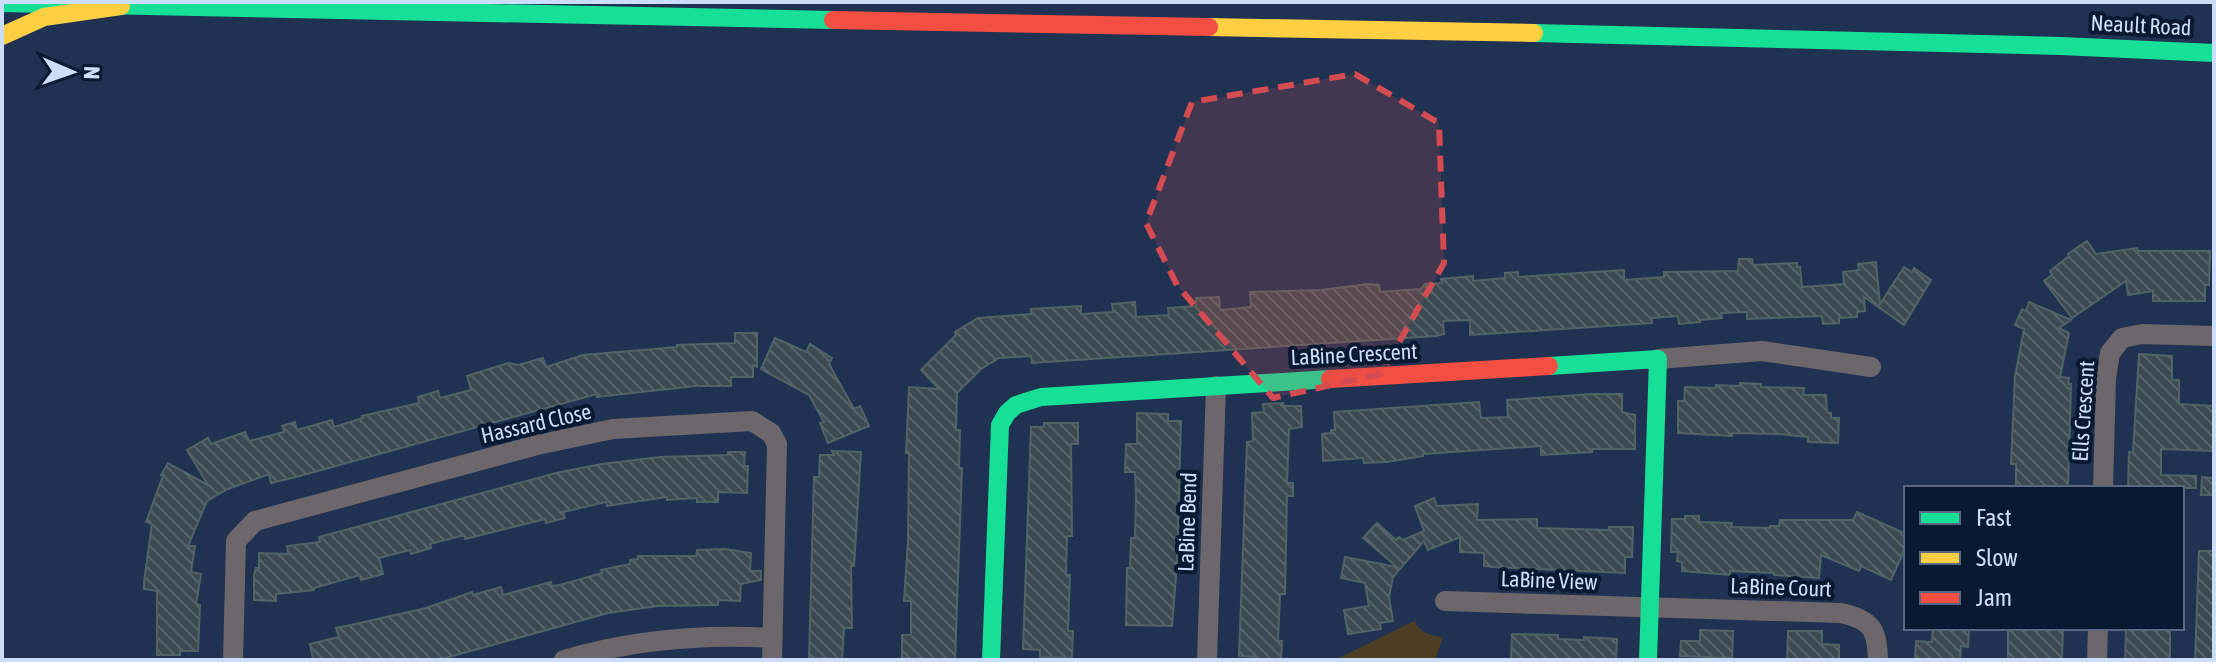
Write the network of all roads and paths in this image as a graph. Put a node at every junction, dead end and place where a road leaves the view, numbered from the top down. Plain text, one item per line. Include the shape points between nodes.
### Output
1 (2, 3) edge
2 (121, 6) junction
3 (2, 36) edge
4 (2214, 53) edge
5 (2214, 336) edge
6 (1658, 359) junction
7 (1871, 367) dead end
8 (1216, 386) junction
9 (2103, 486) edge
10 (1445, 601) dead end
11 (1651, 606) junction
12 (2098, 630) edge
13 (773, 638) junction
14 (233, 660) edge
15 (564, 660) edge
16 (772, 660) edge
17 (991, 660) edge
18 (1207, 660) edge
19 (1648, 660) edge
20 (1878, 660) edge
21 (2097, 660) edge

1 - 2 main road, Neault Road
2 - 3 main road via 40,17
2 - 4 main road, Neault Road via 1697,36
5 - 9 street, Ells Crescent via 2142,334 2122,338 2110,353
6 - 7 street via 1762,351
6 - 8 main road, LaBine Crescent
6 - 11 main road
8 - 17 main road, LaBine Crescent via 1041,397 1004,413 998,448
8 - 18 street, LaBine Bend
10 - 11 street, LaBine View
11 - 19 main road
11 - 20 street, LaBine Court via 1841,613 1861,618 1872,628
12 - 21 street
13 - 14 street, Hassard Close via 777,444 763,425 728,421 575,436 255,521 236,541
13 - 15 street via 655,641
13 - 16 street, Hassard Close

